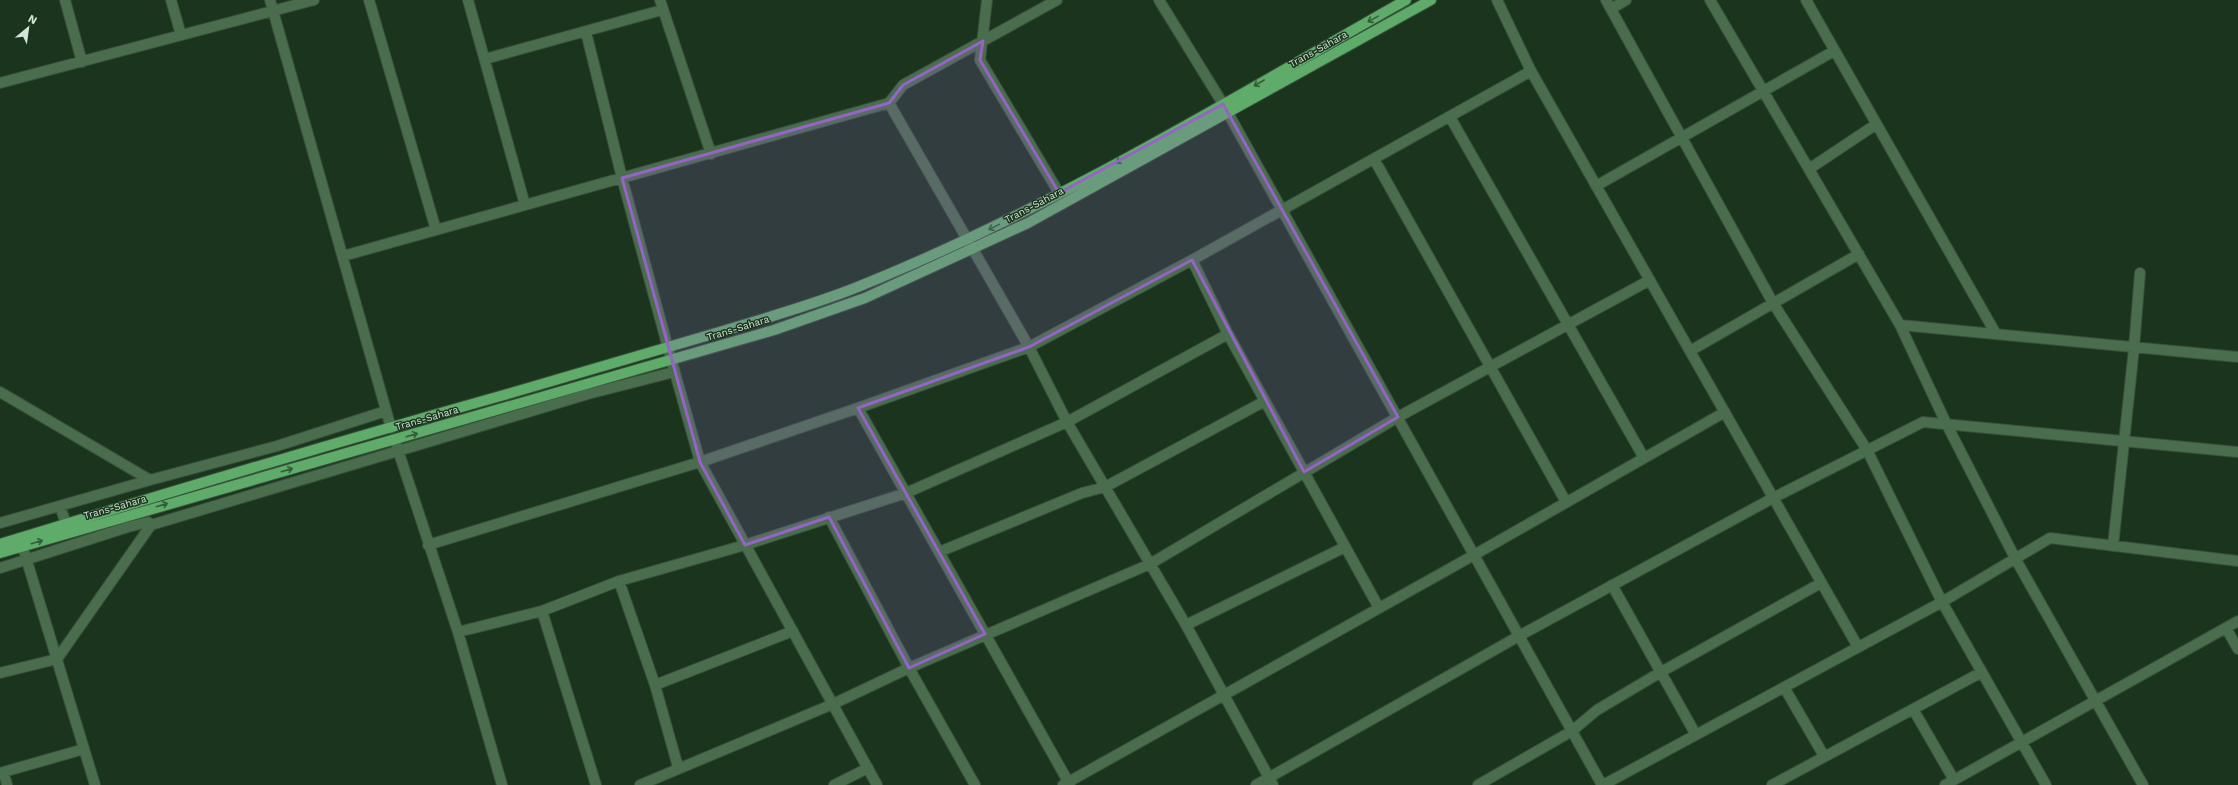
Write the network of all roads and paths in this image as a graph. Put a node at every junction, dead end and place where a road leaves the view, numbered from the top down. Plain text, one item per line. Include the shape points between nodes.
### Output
1 (65, 0) edge
2 (171, 0) edge
3 (270, 0) edge
4 (314, 0) edge
5 (370, 0) edge
6 (468, 0) edge
7 (987, 0) edge
8 (1057, 0) edge
9 (1159, 0) edge
10 (1406, 0) edge
11 (1432, 0) edge
12 (1496, 0) edge
13 (1626, 0) edge
14 (1710, 0) edge
15 (1806, 0) edge
16 (1608, 4) edge
17 (661, 5) edge
18 (273, 11) junction
19 (586, 32) junction
20 (181, 35) junction
21 (983, 41) junction
22 (1834, 51) junction
23 (484, 59) junction
24 (82, 62) junction
25 (1531, 71) junction
26 (0, 83) edge
27 (1763, 91) junction
28 (889, 103) junction
29 (1225, 108) junction
30 (1450, 117) junction
31 (1875, 125) junction
32 (1682, 137) junction
33 (711, 154) junction
34 (1374, 159) junction
35 (1809, 169) junction
36 (622, 178) junction
37 (1085, 185) junction
38 (1596, 186) junction
39 (1059, 193) junction
40 (525, 205) junction
41 (1282, 210) junction
42 (436, 230) junction
43 (968, 239) junction
44 (972, 249) junction
45 (1859, 254) junction
46 (342, 256) junction
47 (1192, 260) junction
48 (2140, 273) dead end
49 (1650, 280) junction
50 (1773, 303) junction
51 (1568, 324) junction
52 (1900, 325) junction
53 (1228, 334) junction
54 (1996, 334) junction
55 (1029, 347) junction
56 (668, 348) junction
57 (2134, 348) junction
58 (1690, 351) junction
59 (2238, 357) edge
60 (671, 361) junction
61 (1491, 366) junction
62 (674, 372) junction
63 (0, 392) edge
64 (1265, 401) junction
65 (858, 408) junction
66 (386, 411) junction
67 (1724, 412) junction
68 (1398, 417) junction
69 (1067, 422) junction
70 (1946, 423) junction
71 (391, 428) junction
72 (395, 440) junction
73 (2123, 440) junction
74 (398, 450) junction
75 (1867, 450) junction
76 (2238, 452) edge
77 (1644, 458) junction
78 (700, 462) junction
79 (1304, 472) junction
80 (150, 480) junction
81 (1105, 487) junction
82 (906, 494) junction
83 (1773, 498) junction
84 (1566, 502) junction
85 (60, 506) junction
86 (829, 517) junction
87 (0, 523) edge
88 (66, 524) junction
89 (151, 525) junction
90 (21, 542) junction
91 (0, 544) edge
92 (428, 545) junction
93 (744, 545) junction
94 (2113, 546) junction
95 (1345, 547) junction
96 (939, 552) junction
97 (0, 553) edge
98 (1474, 555) junction
99 (2015, 558) junction
100 (27, 561) junction
101 (2238, 561) edge
102 (1150, 564) junction
103 (0, 568) edge
104 (619, 582) junction
105 (1821, 583) junction
106 (1612, 585) junction
107 (1942, 602) junction
108 (1379, 608) junction
109 (542, 611) junction
110 (2238, 621) edge
111 (1186, 625) junction
112 (2226, 628) junction
113 (793, 631) junction
114 (458, 632) junction
115 (985, 634) junction
116 (1519, 636) junction
117 (1858, 647) junction
118 (2238, 649) edge
119 (57, 659) junction
120 (909, 668) junction
121 (1661, 672) junction
122 (1982, 672) junction
123 (0, 673) edge
124 (655, 685) junction
125 (1784, 687) junction
126 (1224, 694) junction
127 (2096, 700) junction
128 (833, 704) junction
129 (1913, 709) junction
130 (1572, 731) junction
131 (1696, 735) junction
132 (2022, 742) junction
133 (84, 749) junction
134 (1824, 756) junction
135 (678, 767) junction
136 (868, 768) junction
137 (2, 773) edge
138 (1271, 781) edge
139 (1950, 783) edge
140 (1067, 784) edge
141 (1484, 784) edge
142 (7, 785) edge
143 (95, 785) edge
144 (502, 785) edge
145 (596, 785) edge
146 (640, 785) edge
147 (834, 785) edge
148 (877, 785) edge
149 (975, 785) edge
150 (1256, 785) edge
151 (1603, 785) edge
152 (1772, 785) edge
153 (2046, 785) edge
154 (2143, 785) edge

1 - 24 street
2 - 20 street
3 - 18 street
4 - 18 street
5 - 42 street
6 - 23 street
7 - 21 street
8 - 21 street
9 - 29 street
10 -> 29 main road, Trans-Sahara
11 - 29 main road, Trans-Sahara
12 - 25 street
13 - 16 street
14 - 27 street
15 - 22 street
16 - 32 street
17 - 19 street
17 - 33 street
18 - 20 street
18 - 46 street
19 - 23 street
19 - 36 street
20 - 24 street
21 - 28 street via 903,85
21 - 39 street via 980,60
22 - 27 street
22 - 31 street
23 - 40 street
24 - 26 street
25 - 30 street
25 - 38 street
27 - 32 street
27 - 35 street
28 - 33 street
28 - 43 street
29 - 37 main road, Trans-Sahara
29 - 41 street
30 - 34 street
30 - 51 street
31 - 35 street
31 - 54 street
32 - 38 street
32 - 50 street
33 - 36 street
34 - 41 street
34 - 61 street
35 - 45 street
36 - 40 street
36 - 56 street
37 - 39 main road, Trans-Sahara
37 - 44 main road, Trans-Sahara via 1028,223
38 - 49 street
39 -> 43 main road, Trans-Sahara
40 - 42 street
41 - 47 street
41 - 68 street
42 - 46 street
43 - 44 street
43 - 56 main road, Trans-Sahara via 816,303
44 - 55 street
44 - 60 main road, Trans-Sahara via 865,298 774,330
45 - 50 street
45 - 52 street
46 - 66 street
47 - 53 street
47 - 55 street
48 - 57 street
49 - 51 street
49 - 58 street
50 - 58 street
50 - 75 street
51 - 61 street
51 - 77 street
52 - 54 street
52 - 70 street
53 - 64 street
53 - 69 street
54 - 57 street
55 - 65 street
55 - 69 street
56 - 60 street
56 - 71 main road, Trans-Sahara
57 - 59 street
57 - 73 street
58 - 67 street
60 - 62 street
72 -> 60 main road, Trans-Sahara
61 - 68 street
61 - 84 street
62 - 74 street via 588,394
62 - 78 street
63 - 80 street
64 - 79 street
64 - 81 street
65 - 78 street
65 - 82 street
66 - 71 street
66 - 80 street via 277,446
67 - 77 street
67 - 83 street
68 - 79 street
68 - 98 street
69 - 81 street
69 - 82 street
70 - 73 street
70 - 75 street via 1923,422
70 - 99 street
71 - 88 main road, Trans-Sahara
72 - 74 street
90 -> 72 main road, Trans-Sahara
73 - 76 street
73 - 94 street
74 - 89 street
74 - 92 street
75 - 83 street
75 - 107 street
77 - 84 street
78 - 92 street
78 - 93 street
79 - 95 street
79 - 102 street
80 - 85 street
81 - 96 street via 1082,493
81 - 102 street
82 - 86 street
82 - 96 street
83 - 105 street
83 - 106 street
84 - 98 street
85 - 87 street
85 - 88 street
86 - 93 street
86 - 120 street
88 - 90 main road, Trans-Sahara
89 - 100 street via 148,522 114,531
89 - 119 street
90 - 91 main road, Trans-Sahara
90 - 97 main road, Trans-Sahara
90 - 100 street
92 - 114 street
93 - 104 street
93 - 113 street
94 - 99 street via 2050,538
94 - 101 street
95 - 108 street
95 - 111 street
96 - 115 street
98 - 108 street
98 - 116 street
99 - 107 street
99 - 127 street
100 - 103 street
100 - 119 street
102 - 111 street
102 - 115 street
104 - 109 street
104 - 124 street
105 - 117 street
105 - 121 street
106 - 116 street
106 - 121 street
107 - 117 street
107 - 122 street
108 - 126 street
109 - 114 street
109 - 145 street
110 - 112 street
111 - 126 street
112 - 118 street
112 - 127 street
113 - 124 street
113 - 128 street
114 - 144 street
115 - 120 street
115 - 140 street
116 - 130 street
116 - 138 street
117 - 125 street
119 - 123 street
119 - 133 street
120 - 128 street
120 - 149 street
121 - 130 street via 1597,710
121 - 131 street
122 - 129 street
122 - 132 street
124 - 135 street
125 - 131 street
125 - 134 street
126 - 138 street
126 - 140 street
127 - 132 street
127 - 154 street
128 - 135 street
128 - 136 street
129 - 134 street
129 - 139 street
130 - 141 street
130 - 151 street
131 - 151 street
132 - 139 street
132 - 153 street
133 - 137 street
133 - 143 street
134 - 152 street
135 - 146 street
136 - 147 street
136 - 148 street
137 - 142 street
138 - 150 street

